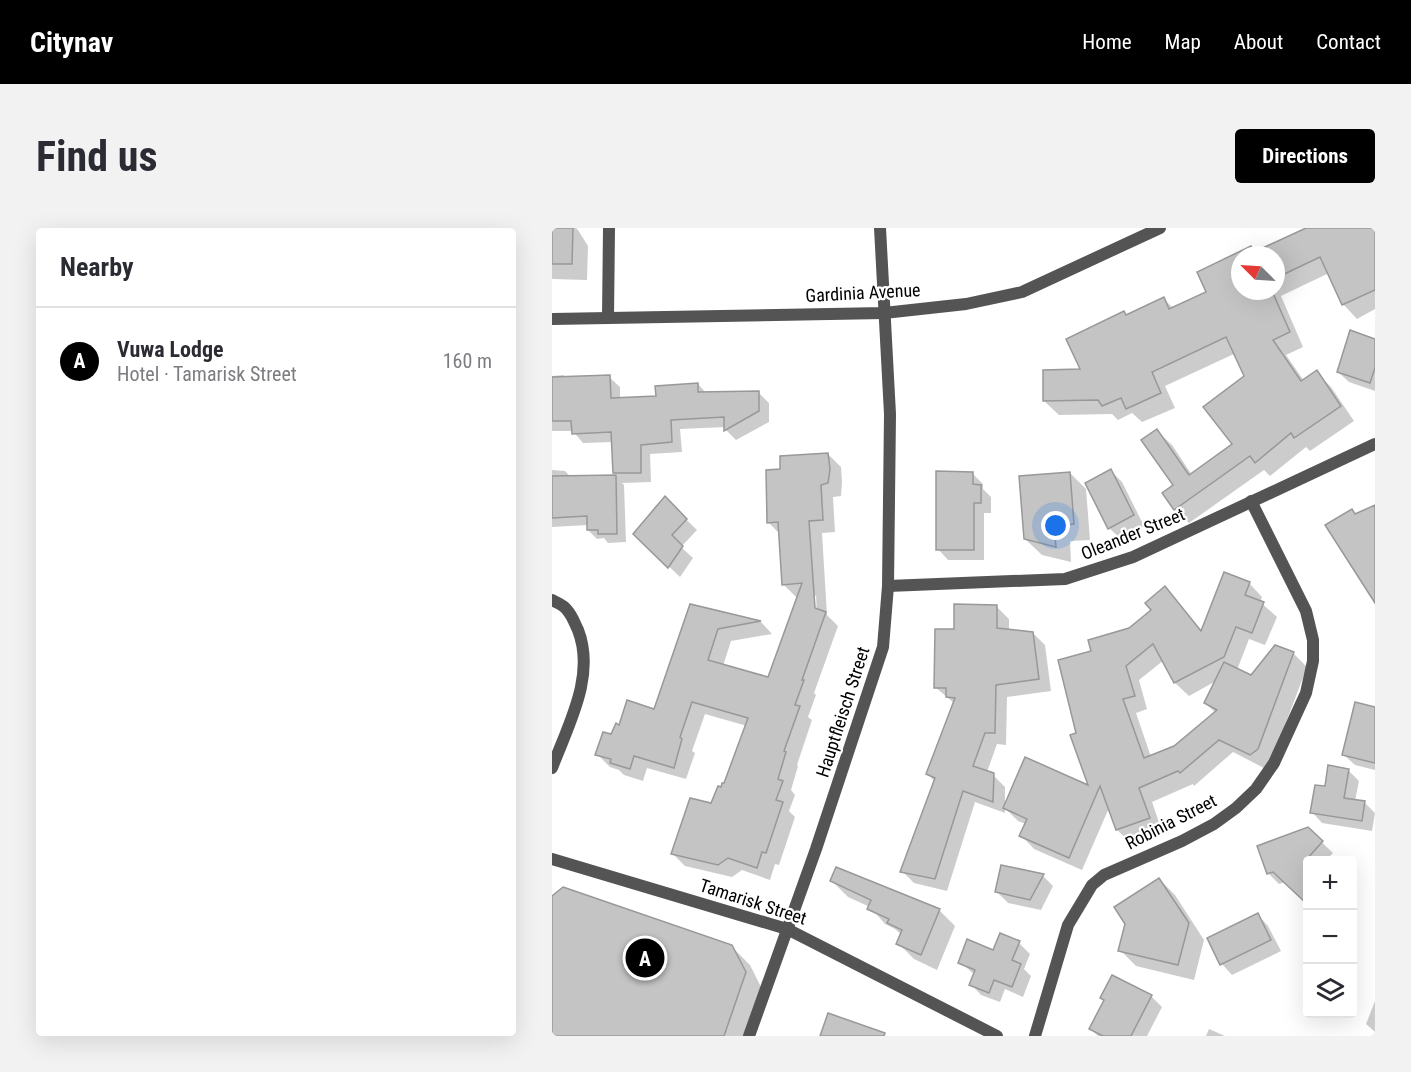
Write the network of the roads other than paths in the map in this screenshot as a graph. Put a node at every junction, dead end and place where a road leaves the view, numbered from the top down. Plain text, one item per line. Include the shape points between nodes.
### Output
1 (609, 228) edge
2 (880, 228) edge
3 (1160, 228) edge
4 (884, 313) junction
5 (608, 318) junction
6 (552, 319) edge
7 (1375, 444) edge
8 (1251, 501) junction
9 (888, 586) junction
10 (552, 600) edge
11 (552, 768) edge
12 (552, 859) edge
13 (787, 929) junction
14 (749, 1036) edge
15 (997, 1036) edge
16 (1035, 1036) edge

1 - 5 street
2 - 4 street, Hauptfleisch Street
3 - 4 street, Gardinia Avenue via 1022,292 966,304
4 - 5 street, Gardinia Avenue
4 - 9 street, Hauptfleisch Street via 890,414
5 - 6 street, Gardinia Avenue
7 - 8 street, Oleander Street
8 - 9 street, Oleander Street via 1133,557 1065,579
8 - 16 street, Robinia Street via 1306,611 1313,661 1306,693 1274,764 1236,808 1214,824 1104,875 1092,885 1068,926
9 - 13 street, Hauptfleisch Street via 883,647
10 - 11 street via 567,609 574,621 584,645 585,668
12 - 13 street, Tamarisk Street
13 - 14 street, Hauptfleisch Street
13 - 15 street, Tamarisk Street

